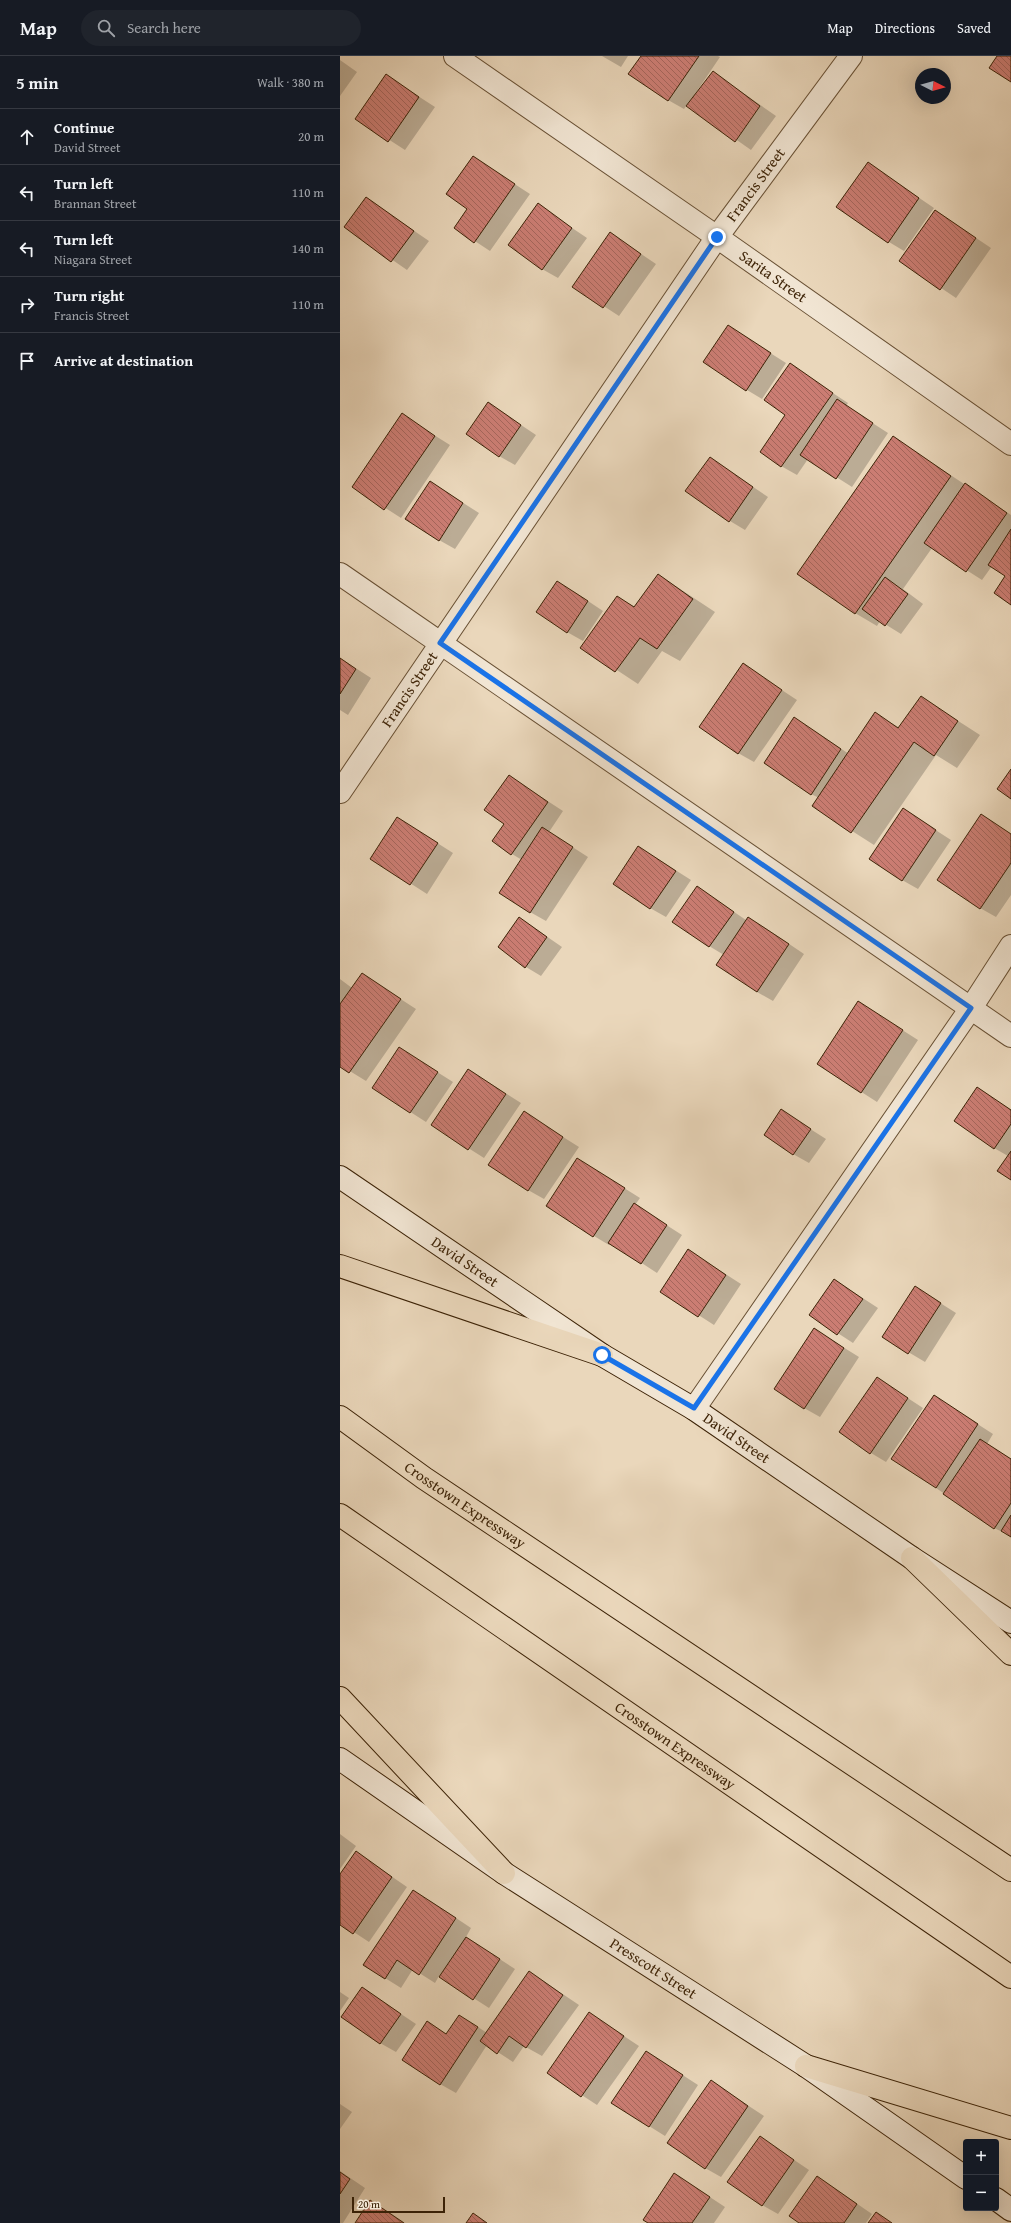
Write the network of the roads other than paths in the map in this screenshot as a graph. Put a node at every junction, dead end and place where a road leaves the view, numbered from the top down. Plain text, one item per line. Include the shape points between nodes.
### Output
1 (455, 56) edge
2 (850, 56) edge
3 (717, 237) junction
4 (1011, 444) edge
5 (340, 574) edge
6 (440, 643) junction
7 (340, 792) edge
8 (1011, 946) edge
9 (971, 1008) junction
10 (1011, 1036) edge
11 (340, 1178) edge
12 (340, 1266) edge
13 (602, 1355) junction
14 (694, 1408) junction
15 (340, 1417) edge
16 (340, 1515) edge
17 (912, 1558) junction
18 (1011, 1622) edge
19 (1011, 1654) edge
20 (340, 1698) edge
21 (340, 1759) edge
22 (1011, 1870) edge
23 (504, 1873) junction
24 (1011, 1978) edge
25 (806, 2066) junction
26 (1011, 2128) edge
27 (963, 2176) edge
28 (999, 2201) edge
29 (1011, 2210) edge

1 - 3 street, Sarita Street
2 - 3 street, Francis Street
3 - 4 street, Sarita Street
3 - 6 street, Francis Street
5 - 6 street
6 - 7 street, Francis Street
6 - 9 street
8 - 9 street
9 - 10 street
9 - 14 street
11 - 13 street, David Street
12 - 13 highway
13 - 14 street, David Street
14 - 17 street, David Street
15 - 22 highway, Crosstown Expressway via 424,1478
16 - 24 highway, Crosstown Expressway
17 - 18 street, David Street
17 - 19 highway
20 - 23 highway
21 - 23 street, Presscott Street
23 - 25 street, Presscott Street
25 - 26 highway
25 - 27 street, Presscott Street
28 - 29 street

